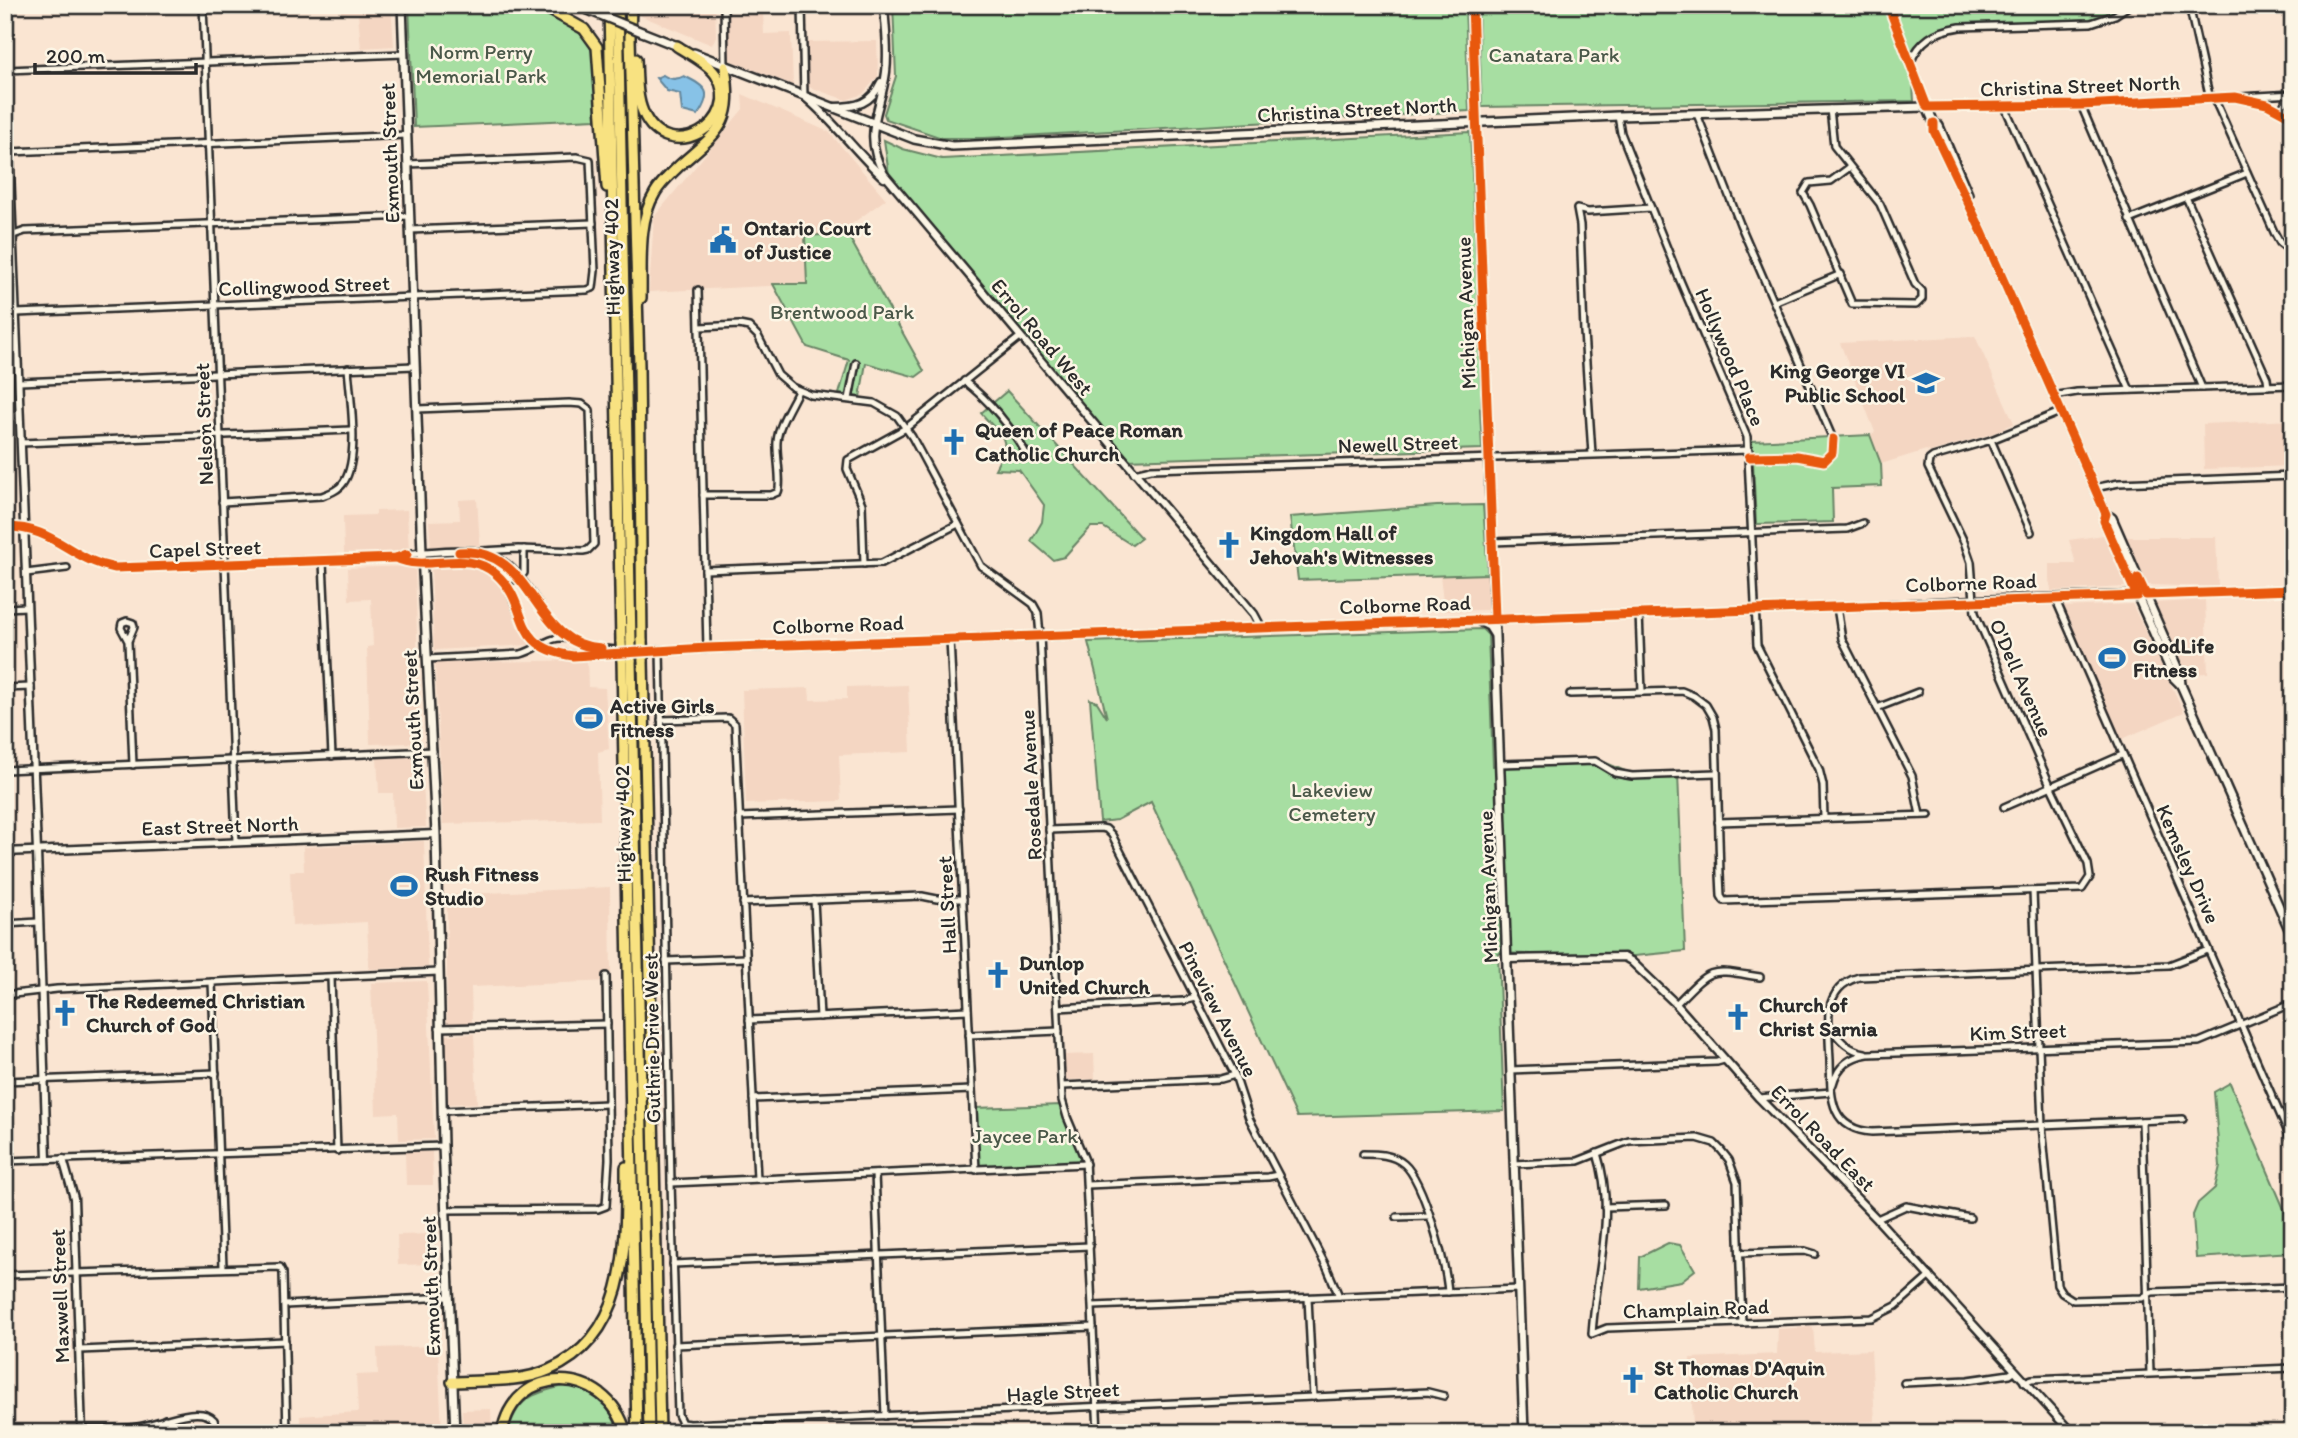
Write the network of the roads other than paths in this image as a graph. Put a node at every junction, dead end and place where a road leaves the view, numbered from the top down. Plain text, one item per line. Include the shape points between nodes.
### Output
1 (203, 5) edge
2 (402, 5) edge
3 (541, 5) edge
4 (576, 5) edge
5 (607, 5) edge
6 (618, 5) edge
7 (724, 5) edge
8 (802, 5) edge
9 (884, 5) edge
10 (1472, 5) edge
11 (1888, 5) edge
12 (2130, 5) edge
13 (2189, 5) edge
14 (629, 6) edge
15 (5, 44) edge
16 (677, 46) junction
17 (404, 54) junction
18 (887, 59) junction
19 (205, 62) junction
20 (1910, 64) junction
21 (725, 67) junction
22 (7, 70) edge
23 (2292, 96) edge
24 (804, 97) junction
25 (2235, 97) junction
26 (2212, 98) junction
27 (2081, 105) junction
28 (832, 107) junction
29 (1927, 107) junction
30 (2005, 107) junction
31 (1830, 109) junction
32 (2283, 111) junction
33 (1697, 114) junction
34 (1618, 116) junction
35 (2293, 118) edge
36 (1476, 121) junction
37 (873, 124) junction
38 (407, 135) junction
39 (208, 143) junction
40 (10, 152) junction
41 (408, 163) junction
42 (1850, 167) junction
43 (2247, 173) junction
44 (891, 184) junction
45 (2186, 197) junction
46 (1651, 208) junction
47 (410, 216) junction
48 (2129, 220) junction
49 (593, 223) junction
50 (211, 224) junction
51 (410, 230) junction
52 (13, 235) junction
53 (5, 238) edge
54 (2293, 253) edge
55 (1841, 274) junction
56 (698, 290) dead end
57 (413, 298) junction
58 (1774, 302) junction
59 (215, 305) junction
60 (16, 313) junction
61 (700, 327) junction
62 (1020, 337) junction
63 (856, 363) dead end
64 (415, 366) junction
65 (639, 366) junction
66 (348, 368) junction
67 (218, 374) junction
68 (964, 381) junction
69 (19, 382) junction
70 (2293, 385) edge
71 (2268, 386) junction
72 (2202, 388) junction
73 (2130, 390) junction
74 (798, 391) junction
75 (2053, 397) junction
76 (616, 398) junction
77 (849, 399) junction
78 (417, 409) junction
79 (2060, 412) junction
80 (906, 428) junction
81 (351, 430) junction
82 (220, 436) junction
83 (1833, 439) dead end
84 (1990, 440) junction
85 (21, 443) junction
86 (1749, 450) junction
87 (1592, 454) junction
88 (1027, 456) dead end
89 (1489, 457) junction
90 (1134, 473) junction
91 (2293, 476) edge
92 (2094, 488) junction
93 (703, 495) junction
94 (222, 502) junction
95 (1863, 523) dead end
96 (958, 524) junction
97 (5, 527) edge
98 (24, 528) junction
99 (1752, 532) junction
100 (2031, 532) dead end
101 (1492, 542) junction
102 (524, 549) junction
103 (476, 551) junction
104 (423, 558) junction
105 (323, 562) junction
106 (471, 562) junction
107 (864, 564) junction
108 (224, 566) junction
109 (67, 568) dead end
110 (705, 570) junction
111 (26, 573) junction
112 (520, 578) junction
113 (2293, 590) edge
114 (2141, 595) junction
115 (2054, 598) junction
116 (1974, 600) junction
117 (27, 607) junction
118 (1837, 607) junction
119 (5, 608) edge
120 (1755, 610) junction
121 (1639, 613) junction
122 (1495, 619) junction
123 (1477, 620) junction
124 (1261, 627) junction
125 (1040, 635) junction
126 (1496, 638) junction
127 (950, 639) junction
128 (572, 640) junction
129 (128, 641) dead end
130 (540, 645) junction
131 (707, 648) junction
132 (660, 650) junction
133 (634, 651) junction
134 (554, 652) junction
135 (522, 654) junction
136 (427, 659) junction
137 (31, 687) junction
138 (5, 688) edge
139 (1642, 692) junction
140 (1918, 692) dead end
141 (1570, 694) dead end
142 (1877, 708) junction
143 (661, 720) junction
144 (433, 751) junction
145 (2122, 755) junction
146 (332, 756) junction
147 (232, 760) junction
148 (1501, 764) junction
149 (133, 765) junction
150 (34, 768) junction
151 (5, 769) edge
152 (1717, 773) junction
153 (2051, 787) junction
154 (2004, 807) dead end
155 (959, 809) junction
156 (1920, 815) junction
157 (1929, 815) dead end
158 (739, 817) junction
159 (1824, 818) junction
160 (1718, 822) junction
161 (1049, 831) junction
162 (436, 834) junction
163 (236, 842) junction
164 (37, 851) junction
165 (5, 852) edge
166 (2033, 891) junction
167 (963, 899) junction
168 (814, 900) junction
169 (743, 903) junction
170 (38, 922) junction
171 (5, 924) edge
172 (2293, 938) edge
173 (2208, 950) junction
174 (746, 958) junction
175 (1508, 960) junction
176 (666, 961) junction
177 (2036, 970) junction
178 (439, 972) junction
179 (606, 976) dead end
180 (1760, 977) dead end
181 (331, 978) junction
182 (212, 982) junction
183 (40, 992) junction
184 (5, 995) edge
185 (1195, 998) junction
186 (2293, 1003) edge
187 (1676, 1004) junction
188 (629, 1005) junction
189 (1058, 1008) junction
190 (968, 1010) junction
191 (820, 1017) junction
192 (1829, 1019) junction
193 (749, 1020) junction
194 (607, 1024) junction
195 (2241, 1025) junction
196 (439, 1028) junction
197 (1059, 1031) junction
198 (969, 1035) junction
199 (2039, 1047) junction
200 (1868, 1054) junction
201 (1724, 1060) junction
202 (1510, 1070) junction
203 (216, 1073) junction
204 (1235, 1075) junction
205 (44, 1080) junction
206 (5, 1081) edge
207 (1062, 1086) junction
208 (972, 1090) junction
209 (1831, 1092) junction
210 (1759, 1098) junction
211 (753, 1099) junction
212 (608, 1104) junction
213 (442, 1111) junction
214 (2183, 1119) dead end
215 (2142, 1121) junction
216 (2042, 1125) junction
217 (2293, 1144) edge
218 (443, 1146) junction
219 (337, 1151) junction
220 (1597, 1153) junction
221 (1363, 1154) dead end
222 (219, 1155) junction
223 (47, 1159) junction
224 (63, 1159) junction
225 (5, 1161) edge
226 (1086, 1164) junction
227 (1514, 1164) junction
228 (976, 1170) junction
229 (875, 1174) junction
230 (1278, 1175) junction
231 (757, 1179) junction
232 (671, 1183) junction
233 (1087, 1185) junction
234 (1666, 1205) dead end
235 (1605, 1207) junction
236 (446, 1210) junction
237 (1429, 1216) junction
238 (1396, 1217) dead end
239 (1969, 1218) dead end
240 (1877, 1219) junction
241 (1090, 1246) junction
242 (1740, 1253) junction
243 (878, 1254) junction
244 (1815, 1254) dead end
245 (673, 1264) junction
246 (223, 1267) junction
247 (77, 1273) junction
248 (5, 1275) edge
249 (1930, 1276) junction
250 (2293, 1287) edge
251 (1519, 1289) junction
252 (1448, 1292) junction
253 (2147, 1294) junction
254 (1339, 1296) junction
255 (449, 1297) junction
256 (1308, 1298) junction
257 (284, 1305) junction
258 (1093, 1306) junction
259 (1742, 1323) junction
260 (1093, 1327) junction
261 (881, 1336) junction
262 (285, 1341) junction
263 (675, 1345) junction
264 (80, 1350) junction
265 (2293, 1368) edge
266 (2014, 1371) junction
267 (2150, 1373) junction
268 (452, 1382) junction
269 (2024, 1382) junction
270 (1905, 1383) dead end
271 (1444, 1396) dead end
272 (1313, 1397) junction
273 (1097, 1406) junction
274 (885, 1416) junction
275 (165, 1419) junction
276 (682, 1423) joint
277 (82, 1431) edge
278 (167, 1433) edge
279 (218, 1433) edge
280 (287, 1433) edge
281 (455, 1433) edge
282 (502, 1433) edge
283 (626, 1433) edge
284 (637, 1433) edge
285 (649, 1433) edge
286 (654, 1433) edge
287 (662, 1433) edge
288 (1098, 1433) edge
289 (1524, 1433) edge
290 (2072, 1433) edge

1 - 19 street, Nelson Street
2 - 17 main road, Exmouth Street
3 - 76 highway via 584,29 598,52
4 - 16 main road, Christina Street North, bridge
5 - 76 highway, Highway 402
6 - 133 highway
7 - 21 street
8 - 24 street
9 - 18 street
10 - 36 main road, Michigan Avenue
11 - 20 street
12 - 20 street via 2091,23 1940,30 1919,46
13 - 26 street
14 - 16 highway via 642,110 657,131 685,138 711,125 721,94 712,70
14 - 65 highway
14 - 133 highway, Highway 402
15 - 22 street
16 - 21 main road, Christina Street North
17 - 19 street
17 - 38 main road, Exmouth Street
18 - 28 street via 872,98 855,107
18 - 37 street
19 - 22 street
19 - 39 street, Nelson Street
20 - 29 street
21 - 24 main road, Christina Street North
21 - 65 highway via 729,92 724,121 660,186 646,215
22 - 40 street
23 - 25 street, Christina Street North
23 - 32 street
24 - 28 main road, Christina Street North
24 - 44 street
25 - 26 street, Christina Street North
25 - 32 street
26 - 27 street, Christina Street North
26 - 43 street
27 - 30 street, Christina Street North
27 - 48 street
28 - 37 main road, Christina Street North
29 - 30 street, Christina Street North
29 - 31 main road, Christina Street North
29 - 75 main road
30 - 73 street
31 - 33 main road, Christina Street North
31 - 42 street via 1834,146
32 - 35 street
33 - 34 main road, Christina Street North
33 - 58 street
34 - 36 main road, Christina Street North
34 - 46 street, Hollywood Place
36 - 37 main road, Christina Street North via 970,146 925,142
36 - 89 main road, Michigan Avenue
37 - 44 street, Errol Road West via 875,154
38 - 39 street
38 - 41 main road, Exmouth Street
39 - 40 street
39 - 50 street, Nelson Street
40 - 52 street
41 - 47 main road, Exmouth Street
41 - 49 street via 590,160
42 - 55 street via 1830,181 1809,183 1803,193
42 - 55 street via 1880,204 1922,299 1912,306 1855,306
43 - 45 street
43 - 54 street via 2280,243
44 - 62 street, Errol Road West
45 - 48 street
45 - 71 street
46 - 86 street, Hollywood Place via 1746,433
46 - 87 street via 1577,209
47 - 50 street
47 - 51 main road, Exmouth Street
48 - 72 street
49 - 51 street
49 - 57 street, Collingwood Street via 593,288
50 - 52 street
50 - 59 street, Nelson Street
51 - 57 main road, Exmouth Street
52 - 53 street
52 - 60 street
55 - 58 street
56 - 61 street
57 - 59 street, Collingwood Street
57 - 64 main road, Exmouth Street
58 - 83 street
59 - 60 street, Collingwood Street
59 - 67 street, Nelson Street
60 - 69 street
61 - 74 street via 752,329 778,375
61 - 93 street
62 - 68 street
62 - 90 street, Errol Road West
63 - 77 street
64 - 66 street
64 - 78 main road, Exmouth Street
65 - 133 highway
66 - 67 street
66 - 81 street
67 - 69 street
67 - 82 street, Nelson Street
68 - 80 street
68 - 88 street via 1014,434
69 - 85 street
70 - 71 street
71 - 72 street
72 - 73 street
73 - 75 street
74 - 77 street, Rosedale Avenue
74 - 93 street via 777,438 778,492
75 - 79 main road
76 - 133 highway, Highway 402
77 - 80 street, Rosedale Avenue via 883,407
78 - 102 street, Capel Street via 586,406 592,428 595,539 583,551
78 - 104 main road, Exmouth Street
79 - 84 street
79 - 92 main road
80 - 96 street, Rosedale Avenue
80 - 107 street via 847,463 862,504
81 - 82 street
81 - 94 street via 351,465 336,490 322,496
82 - 85 street
82 - 94 street, Nelson Street
84 - 100 street
84 - 116 street, O'Dell Avenue via 1933,457 1928,463 1972,562
85 - 98 street
86 - 87 street, Newell Street
86 - 99 street, Hollywood Place
87 - 89 street, Newell Street
89 - 90 street, Newell Street
89 - 101 main road, Michigan Avenue
90 - 124 street, Errol Road West
91 - 92 street
92 - 114 main road via 2112,518
93 - 110 street
94 - 108 street, Nelson Street
95 - 99 street via 1847,529
96 - 107 street via 890,560
96 - 125 street, Rosedale Avenue via 983,568 1033,604
97 - 98 street, Capel Street
98 - 108 street, Capel Street via 38,531 96,565 136,569
98 - 111 street
99 - 101 street
99 - 120 street, Hollywood Place
101 - 122 main road, Michigan Avenue
102 - 103 street, Capel Street
102 - 112 street
103 - 104 street, Capel Street
103 - 112 street, Capel Street via 499,559
104 - 105 street, Capel Street via 406,554
104 - 106 street, Capel Street
104 - 136 main road, Exmouth Street
105 - 108 street, Capel Street
105 - 146 street
106 - 112 street, Capel Street via 495,566 513,580
106 - 130 street via 491,570 506,585 524,629
107 - 110 street
108 - 147 street, Nelson Street
109 - 111 street
110 - 131 street
111 - 117 street
112 - 128 street, Capel Street via 550,622
113 - 114 street, Colborne Road
114 - 115 street, Colborne Road
114 - 172 main road
115 - 116 street, Colborne Road
115 - 145 street, Kemsley Drive
116 - 118 street, Colborne Road
116 - 153 street, O'Dell Avenue via 1975,613
117 - 119 street
117 - 137 street
118 - 120 street, Colborne Road
118 - 142 street via 1842,639
120 - 121 street, Colborne Road
120 - 159 street, Hollywood Place via 1758,649 1820,774
121 - 122 street, Colborne Road
121 - 139 street
122 - 123 street, Colborne Road
122 - 126 main road, Michigan Avenue
123 - 124 street, Colborne Road
123 - 126 main road via 1489,625
124 - 125 street, Colborne Road
125 - 127 street, Colborne Road
125 - 161 street, Rosedale Avenue
126 - 148 main road, Michigan Avenue
127 - 131 street, Colborne Road
127 - 155 street, Hall Street
128 - 130 street, Colborne Road via 552,638
128 - 133 street, Colborne Road via 592,648
129 - 149 street
130 - 134 street, Colborne Road
130 - 135 street, Colborne Road
131 - 132 street, Colborne Road
132 - 133 street, Colborne Road
132 - 143 street, Guthrie Drive West
133 - 134 street, Colborne Road via 573,656
133 - 188 highway, Highway 402
133 - 285 highway
133 - 286 highway, Highway 402
133 - 287 highway
134 - 135 street via 540,649
135 - 136 street, Colborne Road
136 - 144 main road, Exmouth Street
137 - 138 street
137 - 150 street
139 - 141 street
139 - 152 street via 1682,691 1706,705 1715,723
140 - 142 street
142 - 156 street via 1912,776
143 - 158 street via 728,718 735,724
143 - 176 street, Guthrie Drive West
144 - 146 street
144 - 162 main road, Exmouth Street
145 - 153 street
145 - 173 street, Kemsley Drive
146 - 147 street
147 - 149 street
147 - 163 street, Nelson Street
148 - 152 street via 1595,761 1615,773 1632,776
148 - 175 main road, Michigan Avenue
149 - 150 street
150 - 151 street
150 - 164 street
152 - 160 street
153 - 154 street
153 - 166 street, O'Dell Avenue via 2090,877 2086,886 2074,891
155 - 158 street
155 - 167 street, Hall Street
156 - 157 street
156 - 159 street
158 - 169 street
159 - 160 street
160 - 166 street via 1724,901
161 - 185 street, Pineview Avenue via 1110,831
161 - 189 street, Rosedale Avenue
162 - 163 street, East Street North
162 - 178 main road, Exmouth Street
163 - 164 street, East Street North
164 - 165 street, East Street North
164 - 170 street
166 - 177 street
167 - 168 street
167 - 190 street, Hall Street
168 - 169 street
168 - 191 street
169 - 174 street
170 - 171 street
170 - 183 street
173 - 177 street via 2169,965
173 - 195 street, Kemsley Drive
174 - 176 street
174 - 193 street
175 - 187 street, Errol Road East via 1624,957
175 - 202 main road, Michigan Avenue
176 - 232 street, Guthrie Drive West
177 - 192 street via 1859,977 1837,990
177 - 199 street
178 - 181 street
178 - 196 main road, Exmouth Street
179 - 194 street
180 - 187 street via 1708,973
181 - 182 street
181 - 219 street
182 - 183 street
182 - 203 street
183 - 184 street
183 - 205 street
185 - 189 street
185 - 204 street, Pineview Avenue
186 - 195 street, Kim Street
187 - 201 street, Errol Road East
188 - 268 highway via 623,1250 619,1284 606,1319 592,1339 548,1371 521,1378
188 - 284 highway, Highway 402
189 - 197 street, Rosedale Avenue
190 - 191 street
190 - 198 street, Hall Street
191 - 193 street
192 - 200 street via 1841,1041
192 - 209 street
193 - 211 street
194 - 196 street
194 - 212 street
195 - 199 street, Kim Street via 2199,1042
195 - 217 street, Kemsley Drive
196 - 213 main road, Exmouth Street
197 - 198 street
197 - 207 street, Rosedale Avenue
198 - 208 street, Hall Street
199 - 200 street, Kim Street
199 - 216 street
200 - 209 street, Kim Street via 1844,1064
201 - 202 street
201 - 210 street, Errol Road East
202 - 227 main road, Michigan Avenue
203 - 205 street
203 - 222 street
204 - 207 street
204 - 230 street, Pineview Avenue via 1248,1118
205 - 206 street
205 - 223 street
207 - 226 street, Rosedale Avenue via 1065,1114
208 - 211 street
208 - 228 street, Hall Street
209 - 210 street
209 - 216 street via 1837,1115 1864,1131
210 - 240 street, Errol Road East
211 - 231 street
212 - 213 street
212 - 236 street via 606,1206
213 - 218 main road, Exmouth Street
214 - 215 street
215 - 216 street
215 - 253 street
216 - 253 street via 2057,1285 2073,1300 2142,1298
218 - 219 street
218 - 236 main road, Exmouth Street
219 - 222 street
220 - 227 street via 1568,1163
220 - 235 street, Champlain Road via 1604,1176
220 - 242 street via 1629,1141 1697,1138 1714,1143 1729,1160 1737,1182
221 - 237 street via 1389,1155 1403,1163 1415,1176
222 - 224 street
222 - 246 street
223 - 224 street
223 - 225 street
224 - 247 street, Maxwell Street via 74,1198
226 - 228 street
226 - 233 street, Rosedale Avenue
227 - 251 main road, Michigan Avenue
228 - 229 street
229 - 231 street
229 - 243 street
230 - 233 street
230 - 254 street, Pineview Avenue
231 - 232 street
232 - 245 street, Guthrie Drive West
233 - 241 street, Rosedale Avenue
234 - 235 street
235 - 259 street, Champlain Road via 1606,1238 1592,1334 1607,1328
236 - 255 main road, Exmouth Street
237 - 238 street
237 - 252 street via 1445,1265
239 - 240 street via 1906,1206
240 - 249 street, Errol Road East
241 - 243 street
241 - 258 street, Rosedale Avenue
242 - 244 street
242 - 259 street
243 - 245 street
243 - 261 street
245 - 263 street, Guthrie Drive West
246 - 247 street
246 - 257 street via 280,1266
247 - 248 street
247 - 264 street, Maxwell Street
249 - 259 street, Champlain Road via 1896,1306 1872,1318
249 - 266 street, Errol Road East
250 - 253 street
251 - 252 street
251 - 289 main road, Michigan Avenue
252 - 254 street
253 - 267 street
254 - 256 street
255 - 257 street
255 - 268 main road, Exmouth Street
256 - 258 street
256 - 272 street
257 - 262 street
258 - 260 street, Rosedale Avenue
260 - 261 street
260 - 273 street, Rosedale Avenue
261 - 263 street
261 - 274 street
262 - 264 street
262 - 280 street
263 - 276 street, Guthrie Drive West
264 - 277 street, Maxwell Street
265 - 267 street
266 - 269 street, Errol Road East
266 - 270 street via 1968,1380
267 - 269 street
268 - 281 main road, Exmouth Street
269 - 290 street, Errol Road East
271 - 272 street, Hagle Street via 1428,1392
272 - 273 street, Hagle Street
273 - 274 street, Hagle Street
273 - 288 street, Rosedale Avenue
274 - 276 street, Hagle Street
275 - 277 street via 141,1427
275 - 278 street
275 - 279 street via 209,1415
282 - 283 highway via 509,1411 520,1397 561,1380 603,1394 617,1410

